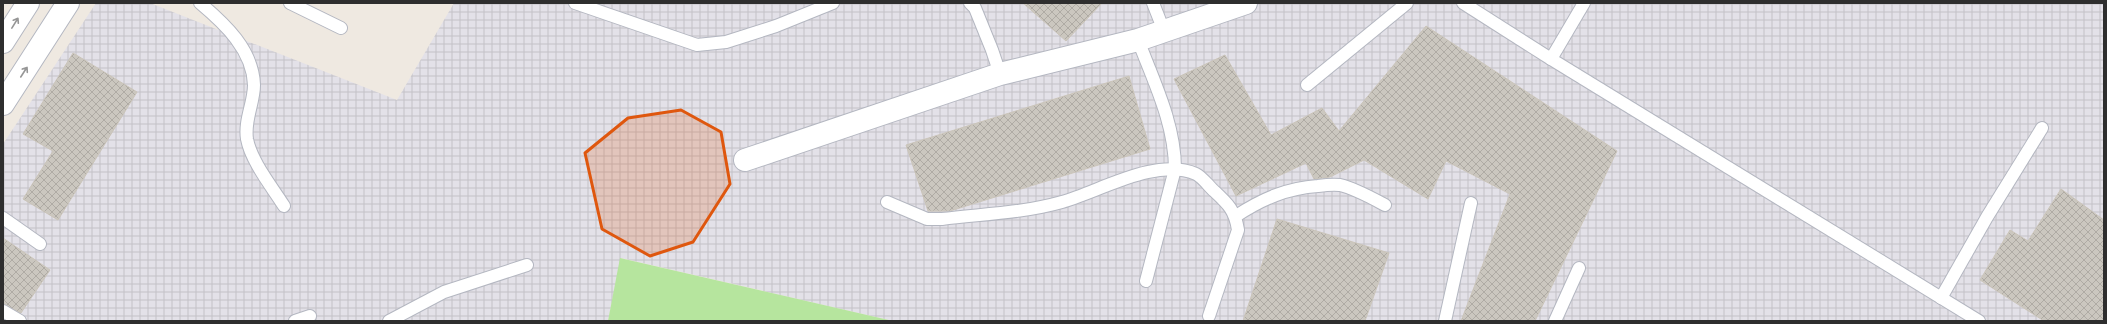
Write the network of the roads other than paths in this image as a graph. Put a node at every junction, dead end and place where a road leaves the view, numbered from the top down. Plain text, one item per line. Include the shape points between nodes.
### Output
1 (28, 3) edge
2 (68, 3) edge
3 (200, 3) edge
4 (290, 3) edge
5 (575, 3) edge
6 (833, 3) edge
7 (970, 3) edge
8 (1153, 3) edge
9 (1246, 3) edge
10 (1407, 3) edge
11 (1463, 3) edge
12 (1584, 3) edge
13 (340, 28) dead end
14 (1164, 31) junction
15 (1138, 40) junction
16 (3, 42) edge
17 (1551, 59) junction
18 (1000, 74) junction
19 (1307, 85) dead end
20 (3, 104) edge
21 (2042, 128) dead end
22 (745, 160) dead end
23 (1176, 169) junction
24 (887, 202) dead end
25 (1471, 203) dead end
26 (1385, 205) dead end
27 (284, 206) dead end
28 (1236, 216) junction
29 (3, 218) edge
30 (40, 244) dead end
31 (527, 265) dead end
32 (1580, 268) dead end
33 (1146, 281) dead end
34 (1941, 298) junction
35 (3, 311) edge
36 (310, 316) dead end
37 (1208, 316) dead end
38 (20, 321) edge
39 (295, 321) edge
40 (389, 321) edge
41 (1445, 321) edge
42 (1555, 321) edge
43 (1979, 321) edge

16 -> 1 street
20 -> 2 street
3 - 27 lane via 228,28 247,54 254,85 246,138 250,150
4 - 13 lane
5 - 6 lane via 698,45 726,42 776,26
7 - 18 lane via 978,15
8 - 14 lane
9 - 14 street
10 - 19 lane
11 - 17 lane
12 - 17 lane
14 - 15 street
15 - 18 street
15 - 23 lane via 1172,131
17 - 34 lane
18 - 22 street
21 - 34 lane
23 - 24 lane via 1152,171 1062,202 1032,209 927,219
23 - 28 lane via 1197,174 1229,205
23 - 33 lane
25 - 41 lane
26 - 28 lane via 1362,192 1339,185 1304,186 1274,194
28 - 37 lane via 1238,230
29 - 30 lane
31 - 40 lane via 444,292
32 - 42 lane
34 - 43 lane
35 - 38 lane
36 - 39 lane

